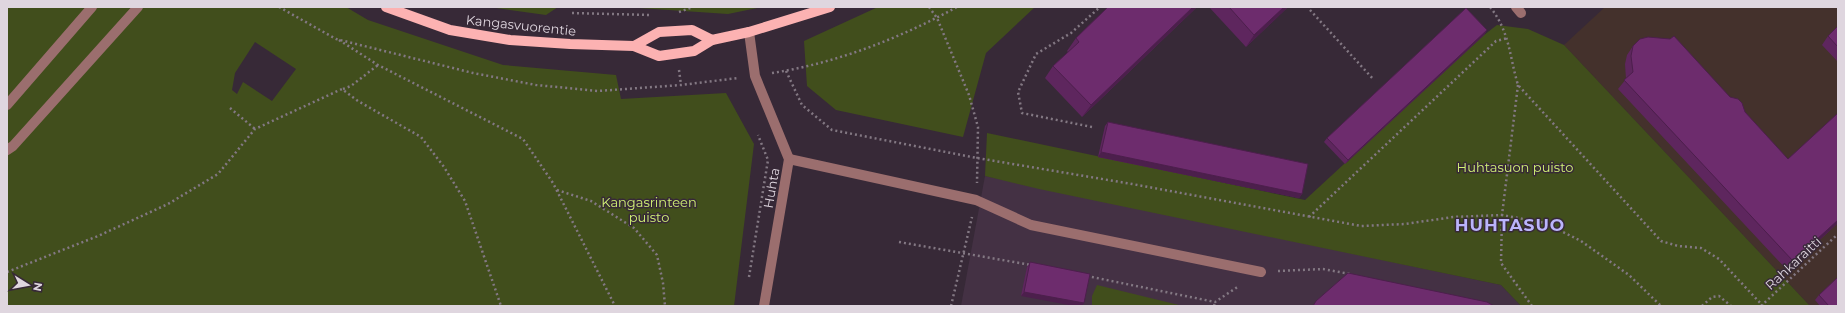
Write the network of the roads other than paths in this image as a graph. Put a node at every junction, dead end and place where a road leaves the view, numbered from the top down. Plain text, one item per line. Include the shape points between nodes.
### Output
1 (92, 7) edge
2 (138, 7) edge
3 (386, 7) edge
4 (830, 7) edge
5 (749, 32) junction
6 (712, 40) junction
7 (634, 46) junction
8 (7, 105) edge
9 (7, 150) edge
10 (789, 159) junction
11 (1262, 272) road end
12 (764, 306) edge

1 - 8 street
2 - 9 street
3 - 7 main road, Kangasvuorentie via 450,30 503,39
4 - 5 main road, Kangasvuorentie
5 - 6 main road, Kangasvuorentie
5 - 10 street, Huhta via 755,76
6 - 7 main road, Kangasvuorentie via 694,51 659,56
6 - 7 main road via 692,30 659,32
10 - 11 street via 976,200 1031,225
10 - 12 street, Huhta

